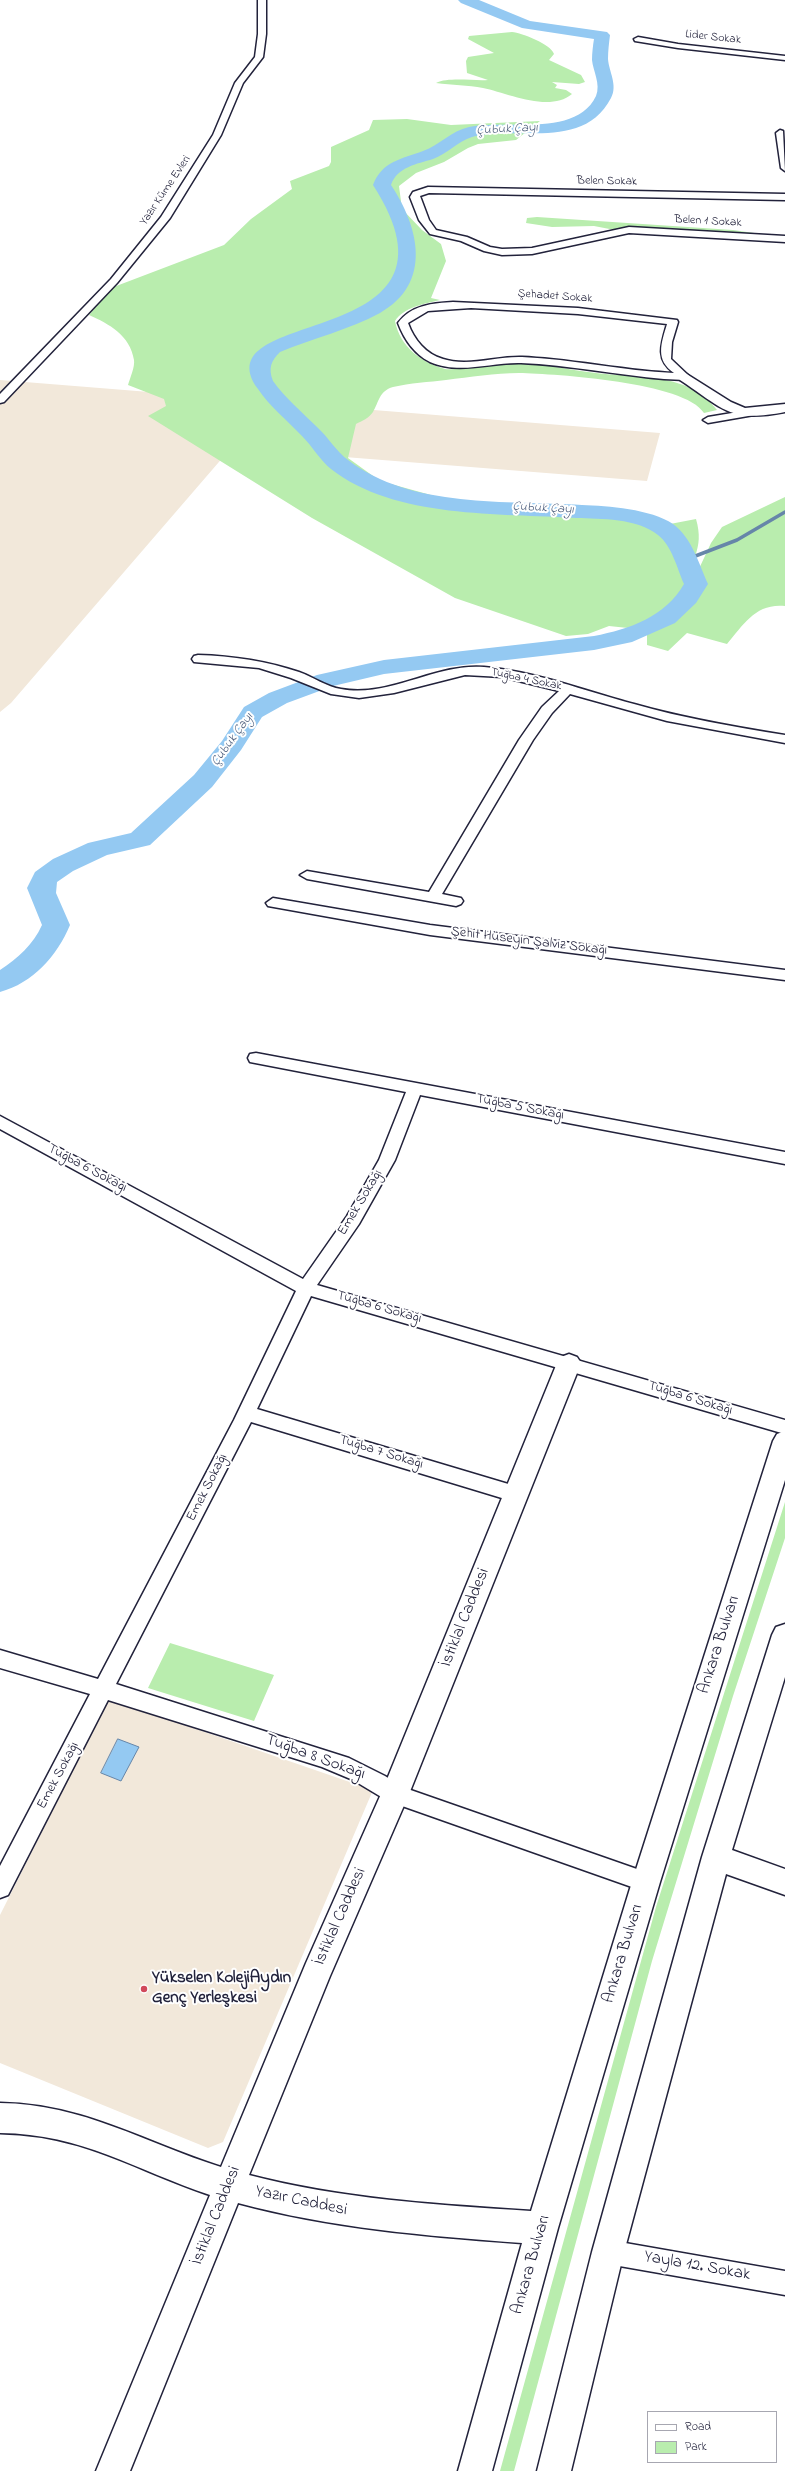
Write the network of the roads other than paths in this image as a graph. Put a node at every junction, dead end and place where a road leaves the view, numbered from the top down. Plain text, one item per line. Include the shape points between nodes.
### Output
1 (262, 0) edge
2 (638, 39) dead end
3 (785, 58) edge
4 (780, 133) dead end
5 (785, 168) edge
6 (428, 190) joint
7 (785, 197) edge
8 (785, 239) edge
9 (685, 377) junction
10 (0, 400) edge
11 (785, 408) edge
12 (750, 413) junction
13 (708, 420) dead end
14 (198, 659) dead end
15 (568, 689) junction
16 (785, 739) edge
17 (308, 876) dead end
18 (433, 897) junction
19 (456, 901) dead end
20 (273, 903) dead end
21 (785, 976) edge
22 (256, 1058) dead end
23 (415, 1088) junction
24 (0, 1122) edge
25 (785, 1158) edge
26 (306, 1288) junction
27 (569, 1363) junction
28 (246, 1413) junction
29 (785, 1427) edge
30 (785, 1441) edge
31 (515, 1494) junction
32 (785, 1635) edge
33 (0, 1659) edge
34 (104, 1689) junction
35 (395, 1794) junction
36 (716, 1857) junction
37 (646, 1882) junction
38 (785, 1882) edge
39 (0, 1888) edge
40 (0, 2118) edge
41 (229, 2186) junction
42 (542, 2228) junction
43 (608, 2252) junction
44 (785, 2283) edge
45 (113, 2471) edge
46 (475, 2471) edge
47 (554, 2471) edge

1 - 10 street, Yazır Küme Evleri via 262,34 258,57 239,83 217,135 165,218 114,281
2 - 3 street, Lider Sokak via 668,45
4 - 5 street
6 - 7 street, Belen Sokak
6 - 8 street, Belen 1 Sokak via 416,194 428,228 495,250 532,251 629,230
9 - 9 street, Şehadet Sokak via 630,374 520,360 461,364 441,362 419,350 403,323 411,314 434,306 471,305 532,308 673,322 666,346 666,357
9 - 12 street via 726,404
11 - 12 street
12 - 13 street
14 - 15 street, Tuğba 4 Sokak via 245,660 298,675 341,694 372,693 446,674 469,671 507,674
15 - 16 street, Tuğba 4 Sokak via 651,713
15 - 18 street via 547,710 526,740
17 - 18 street
18 - 19 street
20 - 21 street, Şehit Hüseyin Şalviz Sokağı via 430,930
22 - 23 street, Tuğba 5 Sokağı
23 - 25 street, Tuğba 5 Sokağı
23 - 26 street, Emek Sokağı via 387,1160 370,1191
24 - 26 street, Tuğba 6 Sokağı
26 - 27 street, Tuğba 6 Sokağı
26 - 28 street, Emek Sokağı
27 - 29 street, Tuğba 6 Sokağı
27 - 31 street, İstiklal Caddesi
28 - 31 street, Tuğba 7 Sokağı
28 - 34 street, Emek Sokağı
30 - 37 street, Ankara Bulvarı
31 - 35 street, İstiklal Caddesi
32 - 36 street
33 - 34 street, Tuğba 8 Sokağı
34 - 35 street, Tuğba 8 Sokağı via 340,1764 378,1782
34 - 39 street, Emek Sokağı
35 - 37 street, Tuğba 8 Sokağı
35 - 41 street, İstiklal Caddesi via 316,1973
36 - 38 street
36 - 43 street
37 - 42 street, Ankara Bulvarı
40 - 41 street, Yazır Caddesi via 18,2117 47,2121 79,2129
41 - 42 street, Yazır Caddesi via 295,2203 353,2213 413,2220
41 - 45 street, İstiklal Caddesi
42 - 46 street, Ankara Bulvarı
43 - 44 street, Yayla 12. Sokak
43 - 47 street

